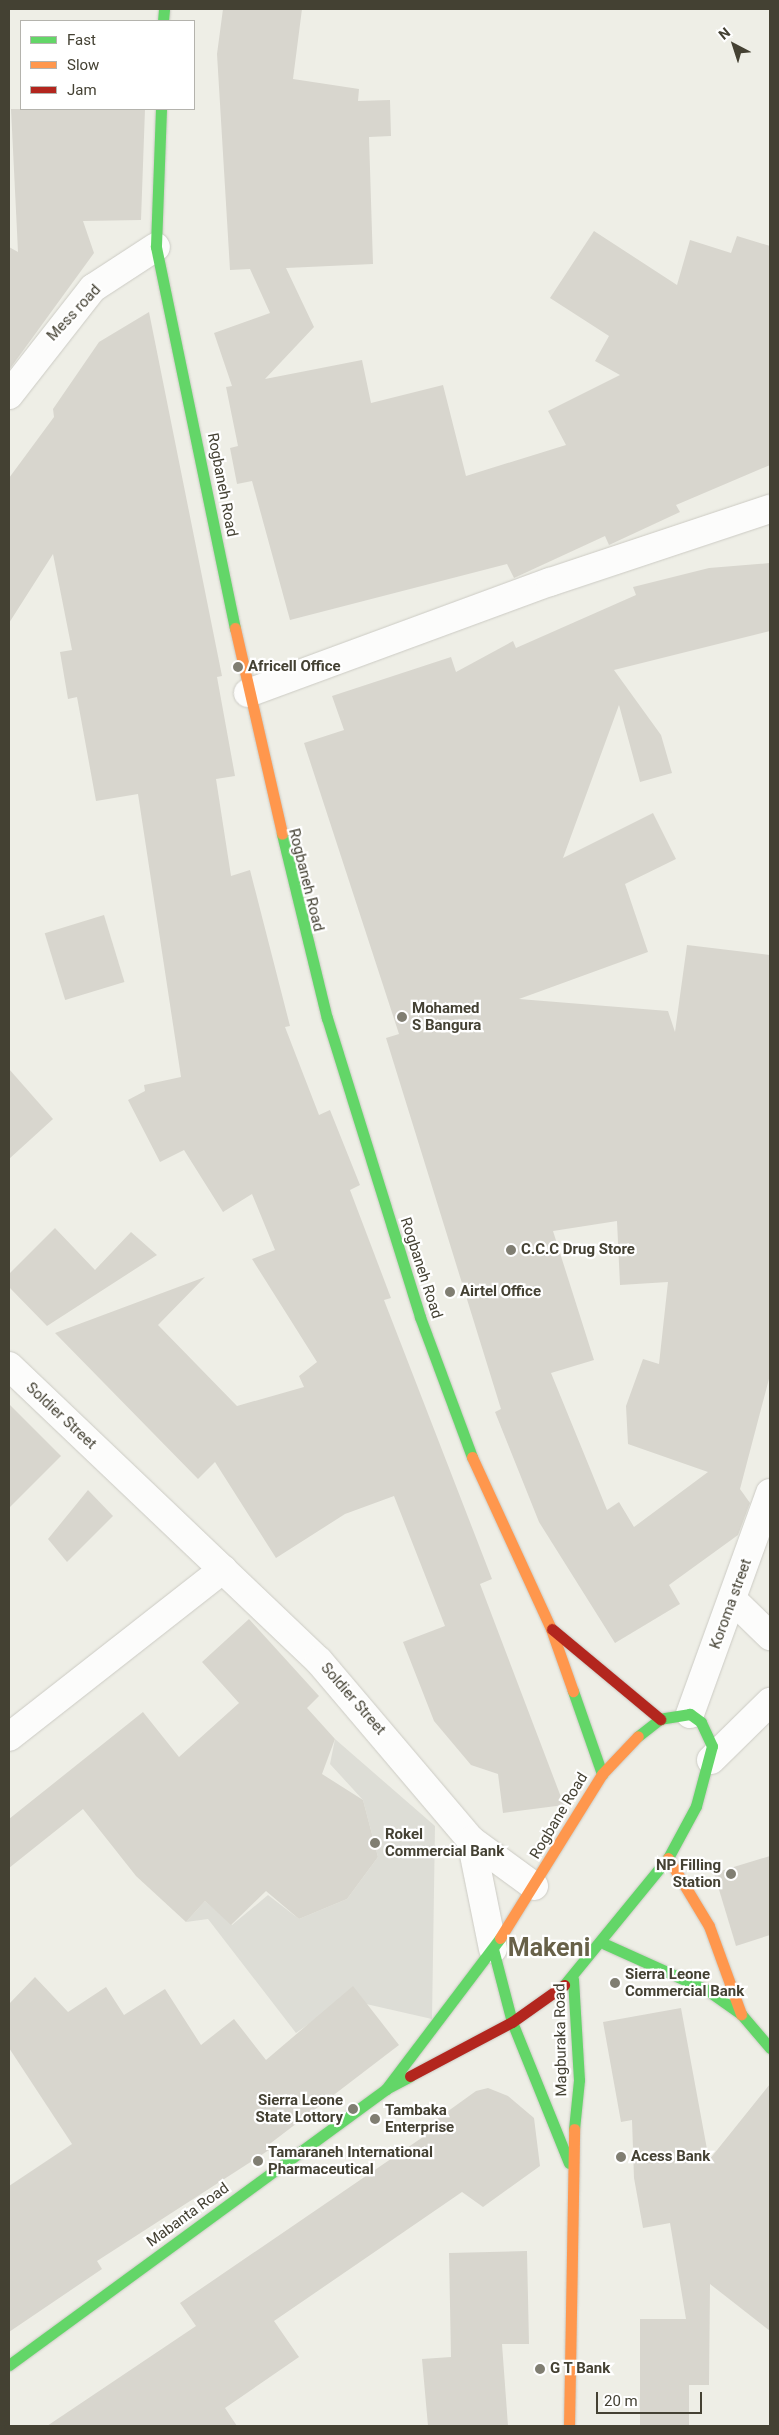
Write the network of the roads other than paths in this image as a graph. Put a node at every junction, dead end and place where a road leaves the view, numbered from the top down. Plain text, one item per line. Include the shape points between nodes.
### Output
1 (161, 110) edge
2 (156, 247) junction
3 (9, 395) edge
4 (770, 509) edge
5 (248, 693) junction
6 (9, 1366) edge
7 (770, 1493) edge
8 (222, 1569) junction
9 (733, 1600) junction
10 (551, 1628) junction
11 (770, 1636) edge
12 (770, 1702) edge
13 (690, 1714) junction
14 (660, 1719) junction
15 (9, 1737) edge
16 (711, 1760) junction
17 (602, 1774) junction
18 (471, 1840) junction
19 (668, 1858) junction
20 (534, 1886) junction
21 (605, 1944) junction
22 (493, 1949) junction
23 (573, 1979) junction
24 (741, 2014) junction
25 (512, 2022) junction
26 (770, 2048) edge
27 (386, 2089) junction
28 (570, 2164) junction
29 (9, 2365) edge
30 (569, 2426) edge

1 - 2 main road, Rogbaneh Road
2 - 3 street, Mess road via 93,288
2 - 5 main road, Rogbaneh Road
4 - 5 street via 550,582
5 - 10 main road, Rogbaneh Road via 327,1018 420,1317 476,1467
6 - 8 street, Soldier Street
7 - 9 street, Koroma street
8 - 15 street
8 - 18 street, Soldier Street via 319,1660
9 - 11 street
9 - 13 street, Koroma street
10 - 14 main road
10 - 17 main road, Rogbane Road
12 - 16 street
13 - 14 main road
13 - 16 main road via 708,1733
14 - 17 main road via 638,1732
16 - 19 main road, Magburaka Road via 696,1806
17 - 20 main road, Rogbane Road
18 - 20 street, Soldier Street
18 - 22 street, Soldier Street
19 - 21 main road, Magburaka Road
19 - 24 main road via 709,1926
20 - 22 main road, Rogbane Road
21 - 23 main road, Magburaka Road
21 - 24 main road via 688,1980
22 - 25 main road, Magburaka Road
22 - 27 main road, Rogbane Road
23 - 25 main road
23 - 28 main road, Magburaka Road via 579,2080
24 - 26 main road
25 - 27 main road
25 - 28 main road, Magburaka Road
27 - 29 main road, Mabanta Road
28 - 30 main road, Magburaka Road

